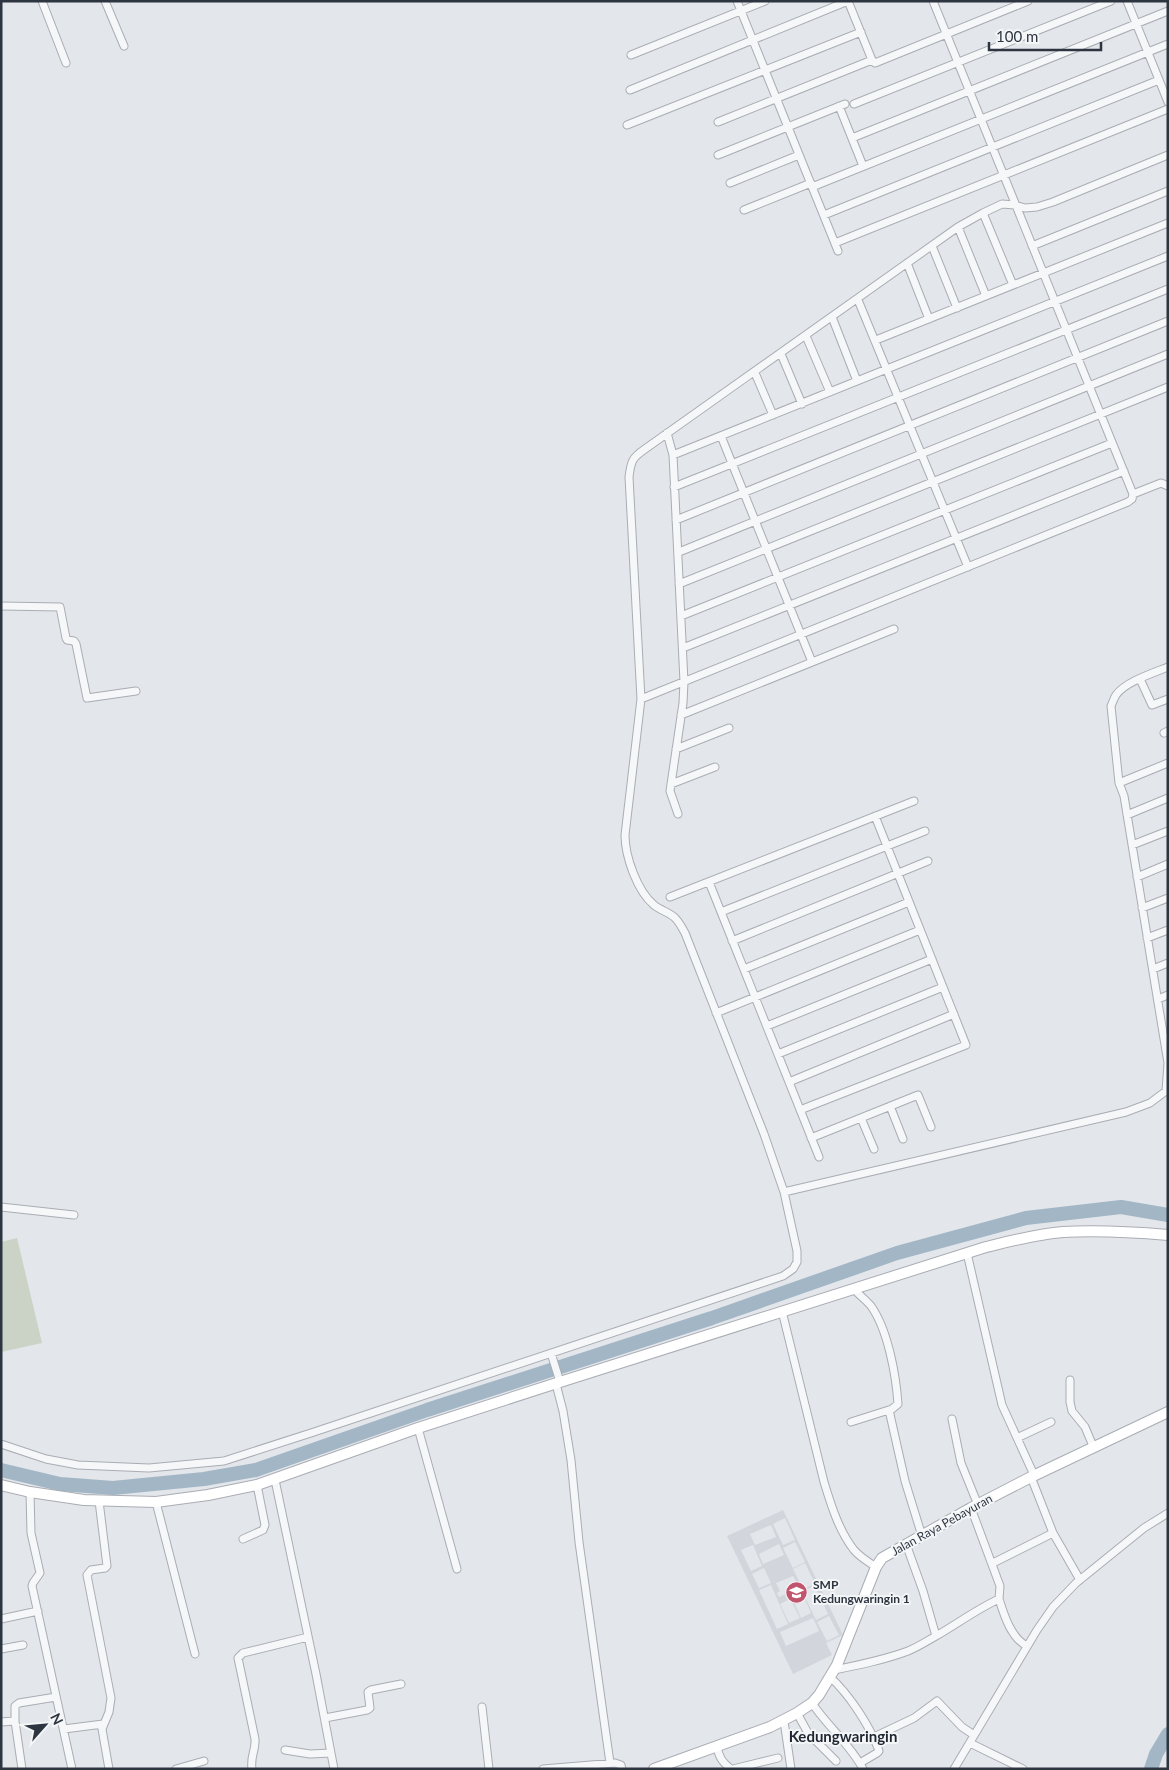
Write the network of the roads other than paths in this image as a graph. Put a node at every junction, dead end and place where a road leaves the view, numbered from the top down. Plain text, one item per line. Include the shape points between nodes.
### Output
1 (42, 1) edge
2 (105, 1) edge
3 (737, 1) edge
4 (764, 1) edge
5 (942, 1) edge
6 (1028, 1) edge
7 (1111, 1) edge
8 (1127, 1) edge
9 (934, 3) edge
10 (741, 11) junction
11 (1168, 11) edge
12 (1136, 24) junction
13 (861, 32) junction
14 (947, 34) junction
15 (753, 40) junction
16 (1168, 44) edge
17 (124, 46) dead end
18 (1147, 52) junction
19 (631, 55) dead end
20 (872, 60) junction
21 (66, 63) dead end
22 (958, 63) junction
23 (765, 70) junction
24 (1159, 80) junction
25 (630, 90) dead end
26 (969, 91) junction
27 (776, 98) junction
28 (1168, 102) edge
29 (854, 104) dead end
30 (1168, 109) edge
31 (980, 119) junction
32 (718, 122) dead end
33 (627, 126) dead end
34 (788, 127) junction
35 (852, 138) junction
36 (992, 148) junction
37 (718, 155) dead end
38 (800, 155) junction
39 (1168, 155) edge
40 (863, 166) junction
41 (1003, 176) junction
42 (730, 184) dead end
43 (812, 185) junction
44 (1168, 191) edge
45 (1015, 205) junction
46 (744, 210) dead end
47 (983, 213) junction
48 (824, 215) junction
49 (1168, 223) edge
50 (958, 228) junction
51 (835, 243) junction
52 (932, 246) junction
53 (1032, 246) junction
54 (838, 251) dead end
55 (1168, 256) edge
56 (907, 263) junction
57 (1043, 273) junction
58 (1013, 285) junction
59 (1168, 289) edge
60 (986, 296) junction
61 (858, 300) junction
62 (1055, 302) junction
63 (957, 308) junction
64 (832, 318) junction
65 (929, 319) junction
66 (1168, 321) edge
67 (1065, 330) junction
68 (806, 336) junction
69 (876, 340) junction
70 (781, 354) junction
71 (1168, 354) edge
72 (1077, 358) junction
73 (888, 369) junction
74 (754, 372) junction
75 (858, 381) junction
76 (1088, 386) junction
77 (1168, 387) edge
78 (830, 392) junction
79 (898, 397) junction
80 (802, 404) junction
81 (1100, 414) junction
82 (773, 415) junction
83 (910, 426) junction
84 (668, 433) junction
85 (721, 436) junction
86 (1112, 443) junction
87 (673, 454) junction
88 (921, 454) junction
89 (732, 463) junction
90 (1124, 471) junction
91 (933, 482) junction
92 (1168, 486) edge
93 (674, 487) junction
94 (744, 492) junction
95 (1133, 494) junction
96 (945, 510) junction
97 (676, 520) junction
98 (755, 521) junction
99 (956, 538) junction
100 (766, 548) junction
101 (679, 552) junction
102 (968, 567) junction
103 (778, 577) junction
104 (679, 584) junction
105 (790, 605) junction
106 (1, 606) edge
107 (681, 616) junction
108 (894, 629) dead end
109 (801, 634) junction
110 (684, 648) junction
111 (812, 662) junction
112 (1168, 667) edge
113 (1140, 679) junction
114 (684, 682) junction
115 (136, 691) dead end
116 (641, 699) junction
117 (1168, 699) edge
118 (681, 715) junction
119 (729, 728) dead end
120 (676, 750) junction
121 (1168, 763) edge
122 (715, 767) dead end
123 (1119, 783) junction
124 (671, 784) junction
125 (1168, 798) edge
126 (914, 801) dead end
127 (678, 814) dead end
128 (1127, 815) junction
129 (875, 816) junction
130 (925, 831) dead end
131 (1168, 831) edge
132 (1132, 845) junction
133 (887, 846) junction
134 (928, 861) dead end
135 (1168, 864) edge
136 (898, 873) junction
137 (1137, 877) junction
138 (709, 882) junction
139 (670, 897) dead end
140 (1168, 898) edge
141 (909, 902) junction
142 (1142, 908) junction
143 (721, 912) junction
144 (920, 930) junction
145 (1168, 930) edge
146 (1147, 938) junction
147 (732, 941) junction
148 (932, 958) junction
149 (1168, 963) edge
150 (744, 969) junction
151 (1153, 969) junction
152 (943, 987) junction
153 (1168, 995) edge
154 (755, 997) junction
155 (1158, 999) junction
156 (716, 1012) junction
157 (954, 1014) junction
158 (767, 1026) junction
159 (1165, 1030) edge
160 (778, 1054) junction
161 (1168, 1063) edge
162 (789, 1082) junction
163 (890, 1106) junction
164 (800, 1110) junction
165 (861, 1118) junction
166 (931, 1127) dead end
167 (811, 1138) junction
168 (903, 1139) dead end
169 (874, 1149) dead end
170 (819, 1157) dead end
171 (784, 1192) junction
172 (1, 1207) edge
173 (74, 1215) dead end
174 (1168, 1235) edge
175 (966, 1253) junction
176 (854, 1289) junction
177 (782, 1312) junction
178 (550, 1353) junction
179 (1070, 1380) dead end
180 (559, 1382) junction
181 (890, 1410) junction
182 (1168, 1412) edge
183 (952, 1418) dead end
184 (851, 1422) dead end
185 (1051, 1422) dead end
186 (418, 1428) junction
187 (1017, 1438) junction
188 (1, 1444) edge
189 (1093, 1446) junction
190 (1032, 1476) junction
191 (275, 1480) junction
192 (1, 1485) edge
193 (257, 1485) junction
194 (30, 1492) junction
195 (98, 1501) junction
196 (156, 1502) junction
197 (974, 1507) junction
198 (1168, 1513) edge
199 (1053, 1533) junction
200 (922, 1536) junction
201 (243, 1539) dead end
202 (906, 1544) junction
203 (992, 1563) junction
204 (876, 1567) junction
205 (457, 1568) dead end
206 (1080, 1580) junction
207 (999, 1599) junction
208 (38, 1611) junction
209 (1, 1619) edge
210 (936, 1636) junction
211 (308, 1637) junction
212 (23, 1645) dead end
213 (1027, 1646) junction
214 (1, 1649) edge
215 (195, 1654) dead end
216 (832, 1674) junction
217 (401, 1684) dead end
218 (56, 1697) junction
219 (812, 1703) junction
220 (482, 1707) dead end
221 (797, 1713) junction
222 (325, 1718) junction
223 (15, 1721) junction
224 (784, 1721) junction
225 (1, 1722) edge
226 (104, 1724) junction
227 (64, 1729) junction
228 (974, 1735) junction
229 (874, 1737) junction
230 (970, 1743) junction
231 (717, 1747) junction
232 (285, 1750) dead end
233 (331, 1753) junction
234 (778, 1758) dead end
235 (836, 1761) dead end
236 (204, 1762) dead end
237 (610, 1763) junction
238 (861, 1766) edge
239 (22, 1769) edge
240 (72, 1769) edge
241 (109, 1769) edge
242 (176, 1769) edge
243 (252, 1769) edge
244 (334, 1769) edge
245 (490, 1769) edge
246 (543, 1769) edge
247 (622, 1769) edge
248 (654, 1769) edge
249 (732, 1769) edge
250 (791, 1769) edge
251 (954, 1769) edge
252 (1023, 1769) edge

1 - 21 street
2 - 17 street
3 - 10 street
4 - 10 street
5 - 9 street
6 - 14 street
7 - 22 street
8 - 12 street
9 - 14 street
10 - 15 street
10 - 19 street
11 - 12 street
12 - 18 street
12 - 26 street
13 - 15 street via 848,1
13 - 20 street
13 - 23 street
14 - 20 street via 876,63
14 - 22 street
15 - 23 street
15 - 25 street
16 - 18 street
18 - 24 street
18 - 31 street
20 - 27 street
22 - 26 street
22 - 29 street
23 - 27 street
23 - 33 street
24 - 28 street
24 - 36 street
26 - 31 street
26 - 35 street
27 - 32 street
27 - 34 street
30 - 41 street
31 - 36 street
31 - 40 street
34 - 35 street via 842,105
34 - 37 street
34 - 38 street
35 - 40 street
36 - 41 street
36 - 48 street
38 - 42 street
38 - 43 street
39 - 45 street via 1037,208
40 - 43 street
41 - 45 street
41 - 51 street
43 - 46 street
43 - 48 street
44 - 53 street
45 - 47 street via 1002,204
45 - 53 street
47 - 50 street
47 - 58 street
48 - 51 street
49 - 57 street
50 - 52 street
50 - 60 street
51 - 54 street
52 - 56 street
52 - 63 street
53 - 57 street
55 - 62 street
56 - 61 street
56 - 65 street
57 - 58 street
57 - 62 street
58 - 60 street
59 - 67 street
60 - 63 street
61 - 64 street
61 - 69 street
62 - 67 street
62 - 73 street
63 - 65 street
64 - 68 street
64 - 75 street
65 - 69 street
66 - 72 street
67 - 72 street
67 - 79 street
68 - 70 street
68 - 78 street
69 - 73 street
70 - 74 street
70 - 80 street
71 - 76 street
72 - 76 street
72 - 83 street
73 - 75 street
73 - 79 street
74 - 82 street
74 - 84 street
75 - 78 street
76 - 81 street
76 - 88 street
77 - 81 street
78 - 80 street
79 - 83 street
79 - 89 street
80 - 82 street
81 - 86 street
81 - 91 street
82 - 85 street
83 - 88 street
83 - 94 street
84 - 87 street
84 - 116 street via 633,458 630,471
85 - 87 street
85 - 89 street
86 - 90 street
86 - 96 street
87 - 93 street
88 - 91 street
88 - 98 street
89 - 93 street
89 - 94 street
90 - 95 street
90 - 99 street
91 - 96 street
91 - 100 street
92 - 95 street via 1161,483
93 - 97 street
94 - 97 street
94 - 98 street
95 - 102 street via 1128,502
96 - 99 street
96 - 103 street
97 - 101 street
98 - 100 street
98 - 101 street
99 - 102 street
99 - 105 street
100 - 103 street
100 - 104 street
101 - 104 street
102 - 109 street
103 - 105 street
103 - 107 street
104 - 107 street
105 - 109 street
105 - 110 street
106 - 115 street via 60,607 66,638 76,644 87,698
107 - 110 street
108 - 111 street
109 - 111 street
109 - 114 street
110 - 114 street
111 - 118 street
112 - 113 street
113 - 117 street via 1152,705
113 - 123 street via 1120,691 1111,706
114 - 116 street
114 - 118 street
116 - 156 street via 625,846 640,888 655,906 679,922
118 - 120 street
119 - 120 street
120 - 124 street
121 - 123 street
122 - 124 street
123 - 128 street
124 - 127 street via 670,791
125 - 128 street
126 - 129 street
128 - 132 street
129 - 133 street
129 - 138 street
130 - 133 street
131 - 132 street
132 - 137 street
133 - 136 street
133 - 143 street
134 - 136 street
135 - 137 street
136 - 141 street
136 - 147 street
137 - 142 street
138 - 139 street
138 - 143 street
140 - 142 street
141 - 144 street
141 - 150 street
142 - 146 street
143 - 147 street
144 - 148 street
144 - 154 street
145 - 146 street
146 - 151 street
147 - 150 street
148 - 152 street
148 - 158 street
149 - 151 street
150 - 154 street
151 - 155 street
152 - 157 street
152 - 160 street
153 - 155 street
154 - 156 street
154 - 158 street
155 - 159 street
156 - 171 street
157 - 162 street
157 - 164 street via 966,1045
158 - 160 street
159 - 161 street
160 - 162 street
161 - 171 street via 1166,1091 1150,1103 1126,1112
162 - 164 street
163 - 165 street
163 - 166 street via 918,1095
163 - 168 street
164 - 167 street
165 - 167 street
165 - 169 street
167 - 170 street
171 - 178 street via 798,1262 783,1276
172 - 173 street
174 - 175 street via 1062,1232
175 - 176 street
175 - 187 street via 1002,1405
176 - 177 street
176 - 181 street via 870,1306 888,1346 898,1404
177 - 180 street
177 - 204 street via 830,1502 850,1544
178 - 180 street
178 - 188 street via 224,1461 149,1468 78,1465 46,1459
179 - 189 street via 1072,1411 1085,1427
180 - 186 street
180 - 237 street
181 - 184 street
181 - 200 street via 908,1494
182 - 189 street, Jalan Raya Pebayuran
183 - 197 street
185 - 187 street
186 - 191 street
186 - 205 street
187 - 190 street
189 - 190 street, Jalan Raya Pebayuran
190 - 197 street, Jalan Raya Pebayuran
190 - 199 street
191 - 193 street
191 - 211 street
192 - 194 street
193 - 196 street via 208,1496
193 - 201 street via 265,1525 263,1530
194 - 195 street
194 - 208 street via 31,1533 40,1569 32,1586
195 - 196 street
195 - 226 street via 107,1566 90,1570 87,1575 111,1698
196 - 215 street
197 - 200 street, Jalan Raya Pebayuran
197 - 203 street
198 - 206 street via 1144,1528
199 - 203 street
199 - 206 street
200 - 202 street, Jalan Raya Pebayuran
202 - 204 street, Jalan Raya Pebayuran via 882,1558
202 - 210 street
203 - 207 street via 1000,1586
204 - 216 street, Jalan Raya Pebayuran
206 - 213 street via 1053,1607
207 - 210 street
207 - 213 street via 1017,1639
208 - 209 street
208 - 218 street
210 - 216 street via 908,1650
211 - 222 street
211 - 243 street via 243,1653 238,1658 255,1740 250,1759
212 - 214 street
213 - 228 street
216 - 219 street, Jalan Raya Pebayuran
216 - 229 street
217 - 222 street via 370,1690 370,1708 367,1710
218 - 223 street via 19,1703 15,1706
218 - 227 street
219 - 221 street, Jalan Raya Pebayuran
219 - 238 street
220 - 245 street
221 - 224 street, Jalan Raya Pebayuran
221 - 235 street via 808,1733
222 - 233 street
223 - 225 street
223 - 239 street
224 - 231 street, Jalan Raya Pebayuran
224 - 250 street
226 - 227 street
226 - 241 street via 102,1729
227 - 240 street
228 - 229 street via 937,1701 914,1718
228 - 230 street
229 - 238 street via 879,1751
230 - 251 street
230 - 252 street
231 - 248 street, Jalan Raya Pebayuran
231 - 249 street via 723,1763
232 - 233 street
233 - 244 street
234 - 249 street
236 - 242 street
237 - 246 street
237 - 247 street via 618,1763

